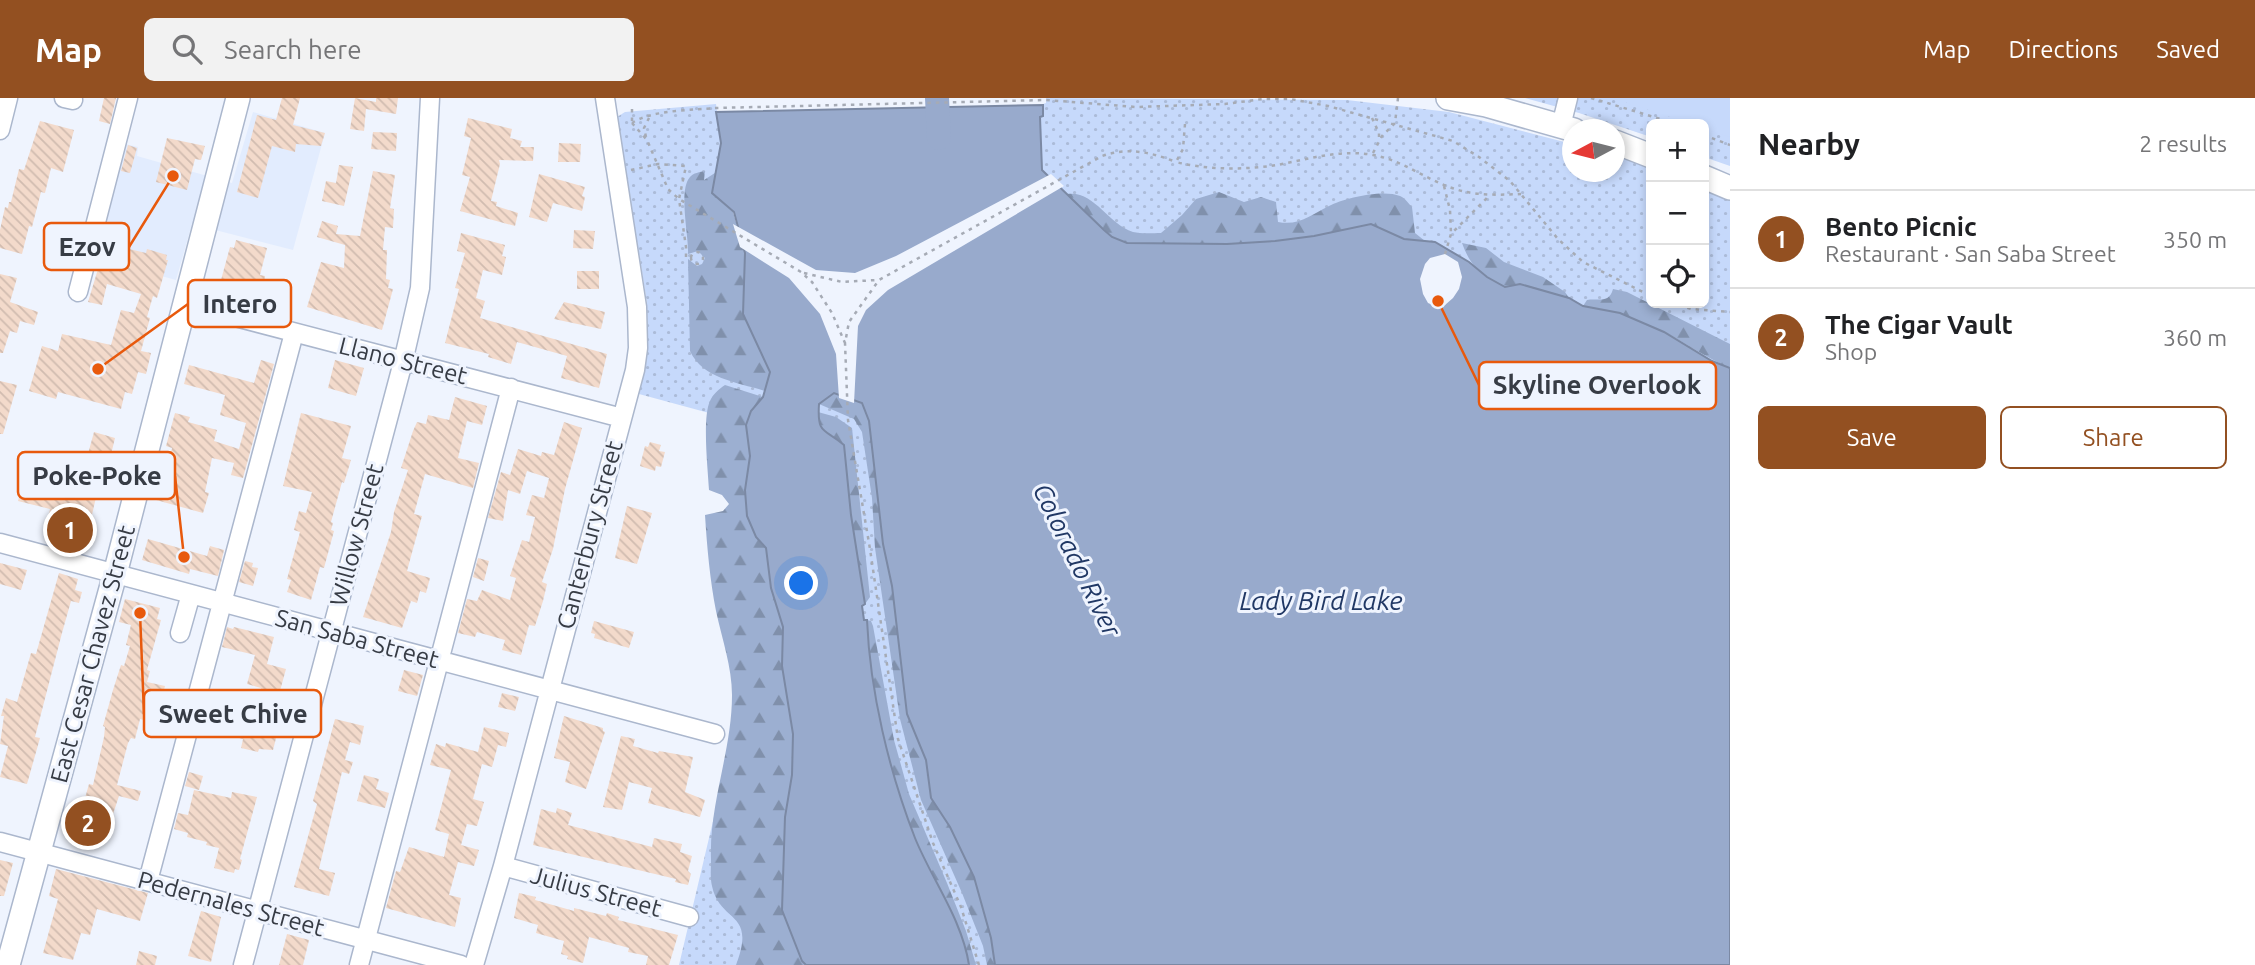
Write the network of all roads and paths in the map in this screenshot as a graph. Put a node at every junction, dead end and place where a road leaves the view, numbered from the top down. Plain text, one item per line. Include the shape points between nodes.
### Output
1 (8, 98) edge
2 (128, 98) edge
3 (238, 98) edge
4 (430, 98) edge
5 (605, 98) edge
6 (1398, 98) edge
7 (1448, 98) edge
8 (1568, 98) edge
9 (1591, 98) edge
10 (632, 109) dead end
11 (650, 116) junction
12 (1371, 117) junction
13 (1568, 119) edge
14 (1660, 119) edge
15 (632, 123) junction
16 (1395, 123) junction
17 (1185, 124) dead end
18 (1562, 126) edge
19 (0, 130) edge
20 (1709, 137) edge
21 (648, 140) junction
22 (1379, 141) junction
23 (1730, 145) edge
24 (1625, 146) edge
25 (1646, 154) edge
26 (1372, 155) junction
27 (1175, 162) junction
28 (658, 164) junction
29 (628, 171) dead end
30 (1709, 179) edge
31 (1443, 184) junction
32 (1730, 188) edge
33 (1521, 194) junction
34 (1490, 195) junction
35 (679, 199) junction
36 (1451, 234) junction
37 (1445, 254) dead end
38 (686, 257) junction
39 (691, 257) dead end
40 (686, 262) dead end
41 (801, 272) junction
42 (878, 280) junction
43 (78, 292) dead end
44 (1646, 294) edge
45 (186, 304) junction
46 (1688, 308) edge
47 (1730, 312) edge
48 (294, 333) junction
49 (845, 343) junction
50 (403, 362) junction
51 (511, 388) junction
52 (622, 418) junction
53 (0, 543) edge
54 (114, 574) junction
55 (191, 594) junction
56 (222, 602) junction
57 (330, 632) junction
58 (180, 634) dead end
59 (439, 660) junction
60 (549, 690) junction
61 (715, 734) dead end
62 (0, 842) edge
63 (39, 853) junction
64 (503, 866) junction
65 (148, 881) junction
66 (257, 912) junction
67 (689, 917) dead end
68 (366, 940) junction
69 (8, 965) edge
70 (243, 965) edge
71 (359, 965) edge
72 (461, 965) edge
73 (474, 965) edge
74 (979, 965) edge

1 - 19 street
2 - 43 street
3 - 45 main road, East Cesar Chavez Street
4 - 50 street, Willow Street via 420,288
5 - 52 street, Canterbury Street via 638,330 635,370
6 - 16 path
7 - 18 main road
8 - 13 street
9 - 14 path
10 - 15 path
11 - 12 path via 716,108 1046,100 1136,107 1290,99
11 - 15 path
11 - 21 path via 644,128
12 - 16 path
12 - 22 path
15 - 21 path
16 - 22 path
16 - 33 path via 1453,141
17 - 27 path via 1183,149
20 - 23 path
21 - 28 path
22 - 26 path
24 - 25 main road
26 - 27 path via 1326,155 1236,167 1198,168
26 - 31 path
27 - 42 path via 1127,150 1101,156
28 - 29 path
28 - 35 path via 668,189
28 - 35 path via 686,166
30 - 32 main road
31 - 34 path
31 - 36 path
33 - 34 path
33 - 44 path via 1583,262
34 - 36 path
35 - 38 path
35 - 41 path
36 - 37 path
38 - 39 path
38 - 40 path
41 - 42 path via 842,282
41 - 49 path via 832,313
42 - 49 path via 849,322
45 - 48 street, Llano Street
45 - 54 main road, East Cesar Chavez Street
46 - 47 path
48 - 50 street, Llano Street
48 - 56 street
49 - 74 path via 848,419 898,739
50 - 51 street, Llano Street
50 - 57 street, Willow Street
51 - 52 street, Llano Street
51 - 59 street
52 - 60 street, Canterbury Street
53 - 54 street, San Saba Street
54 - 55 street, San Saba Street
54 - 63 main road, East Cesar Chavez Street
55 - 56 street, San Saba Street
55 - 58 street
56 - 57 street, San Saba Street
56 - 65 street
57 - 59 street, San Saba Street
57 - 66 street, Willow Street
59 - 60 street, San Saba Street
59 - 68 street
60 - 61 street, San Saba Street
60 - 64 street, Canterbury Street
62 - 63 street, Pedernales Street
63 - 65 street, Pedernales Street
63 - 69 main road, East Cesar Chavez Street
64 - 67 street, Julius Street
64 - 73 street, Canterbury Street
65 - 66 street, Pedernales Street
66 - 68 street, Pedernales Street
66 - 70 street, Willow Street
68 - 71 street
68 - 72 street, Pedernales Street

